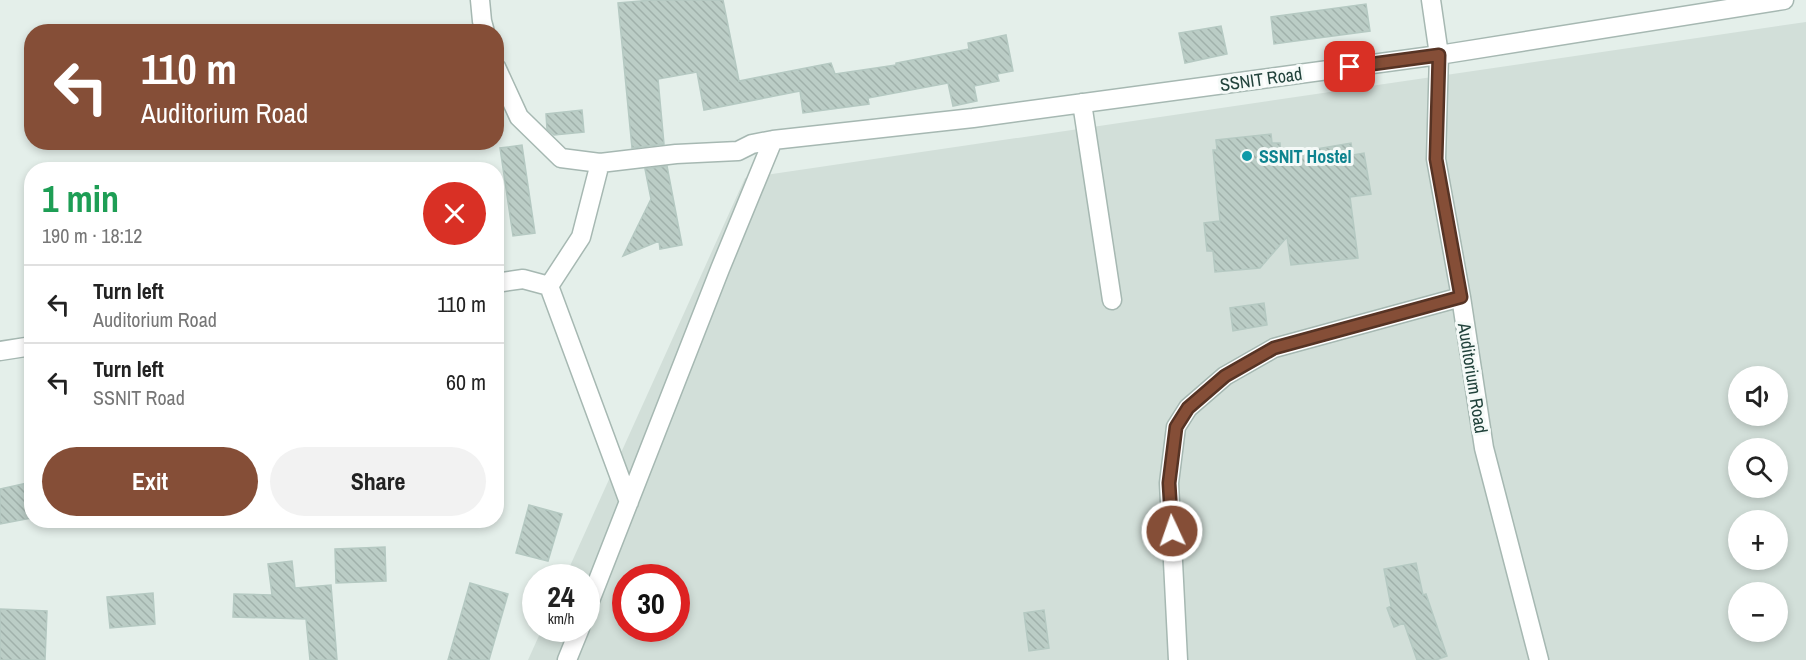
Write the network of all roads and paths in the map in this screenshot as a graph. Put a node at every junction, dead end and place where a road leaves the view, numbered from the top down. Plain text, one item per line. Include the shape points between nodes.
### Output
1 (480, 0) edge
2 (1431, 0) edge
3 (1784, 0) edge
4 (483, 24) edge
5 (1439, 55) junction
6 (504, 84) edge
7 (1082, 103) junction
8 (773, 140) junction
9 (600, 163) junction
10 (504, 282) edge
11 (549, 286) junction
12 (1461, 297) junction
13 (1112, 300) dead end
14 (24, 347) edge
15 (0, 351) edge
16 (629, 502) junction
17 (600, 576) edge
18 (574, 642) edge
19 (567, 660) edge
20 (1178, 660) edge
21 (1539, 660) edge

1 - 4 street
2 - 5 street, Auditorium Road
3 - 5 street, SSNIT Road
5 - 7 street, SSNIT Road
5 - 12 street, Auditorium Road via 1436,159
6 - 9 street, SSNIT Road via 519,117 561,158
7 - 8 street, SSNIT Road
7 - 13 street
8 - 9 street, SSNIT Road via 738,151
8 - 16 street
9 - 11 street via 580,237
10 - 11 street via 523,279
11 - 16 street
12 - 20 street via 1274,348 1225,376 1188,408 1176,427 1169,483
12 - 21 street, Auditorium Road via 1484,448
14 - 15 street
16 - 17 street
18 - 19 street

